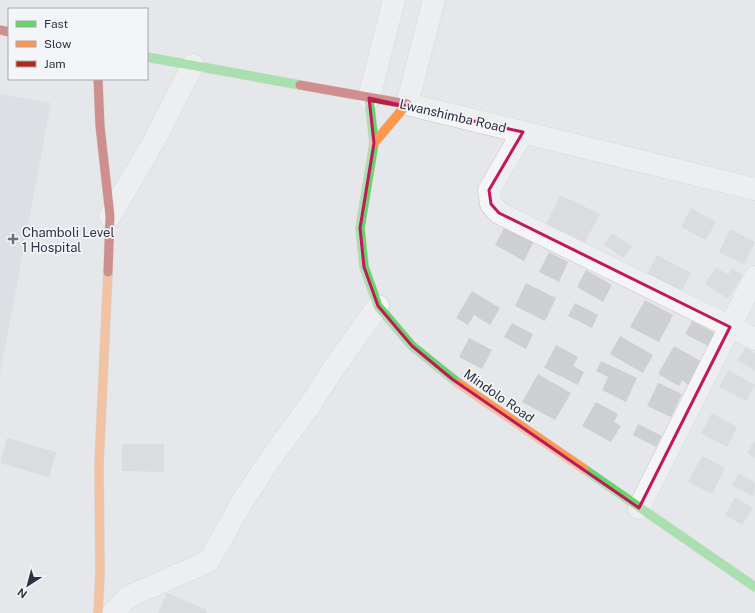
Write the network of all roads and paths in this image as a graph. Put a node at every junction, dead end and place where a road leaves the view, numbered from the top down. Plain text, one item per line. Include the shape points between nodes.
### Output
1 (394, 0) edge
2 (434, 0) edge
3 (148, 57) edge
4 (193, 65) junction
5 (98, 80) edge
6 (369, 98) junction
7 (407, 104) junction
8 (523, 132) junction
9 (374, 143) junction
10 (755, 189) edge
11 (110, 216) junction
12 (755, 277) edge
13 (378, 306) junction
14 (730, 327) junction
15 (755, 340) edge
16 (639, 508) junction
17 (755, 587) edge
18 (98, 613) edge
19 (113, 613) edge

1 - 6 street
2 - 7 street
3 - 4 street, Lwanshimba Road
4 - 6 street, Lwanshimba Road
4 - 11 street via 155,139
5 - 11 street via 100,126
6 - 7 street, Lwanshimba Road
6 - 9 street, Mindolo Road
7 - 8 street, Lwanshimba Road
7 - 9 street
8 - 10 street, Lwanshimba Road
8 - 14 street via 489,190 491,204 499,213
9 - 13 street, Mindolo Road via 360,228 364,266
11 - 18 street via 99,464
12 - 14 street
13 - 16 street, Mindolo Road via 412,346 452,379
13 - 19 street via 269,461 242,502 209,561 128,597
14 - 15 street
14 - 16 street
16 - 17 street, Mindolo Road

